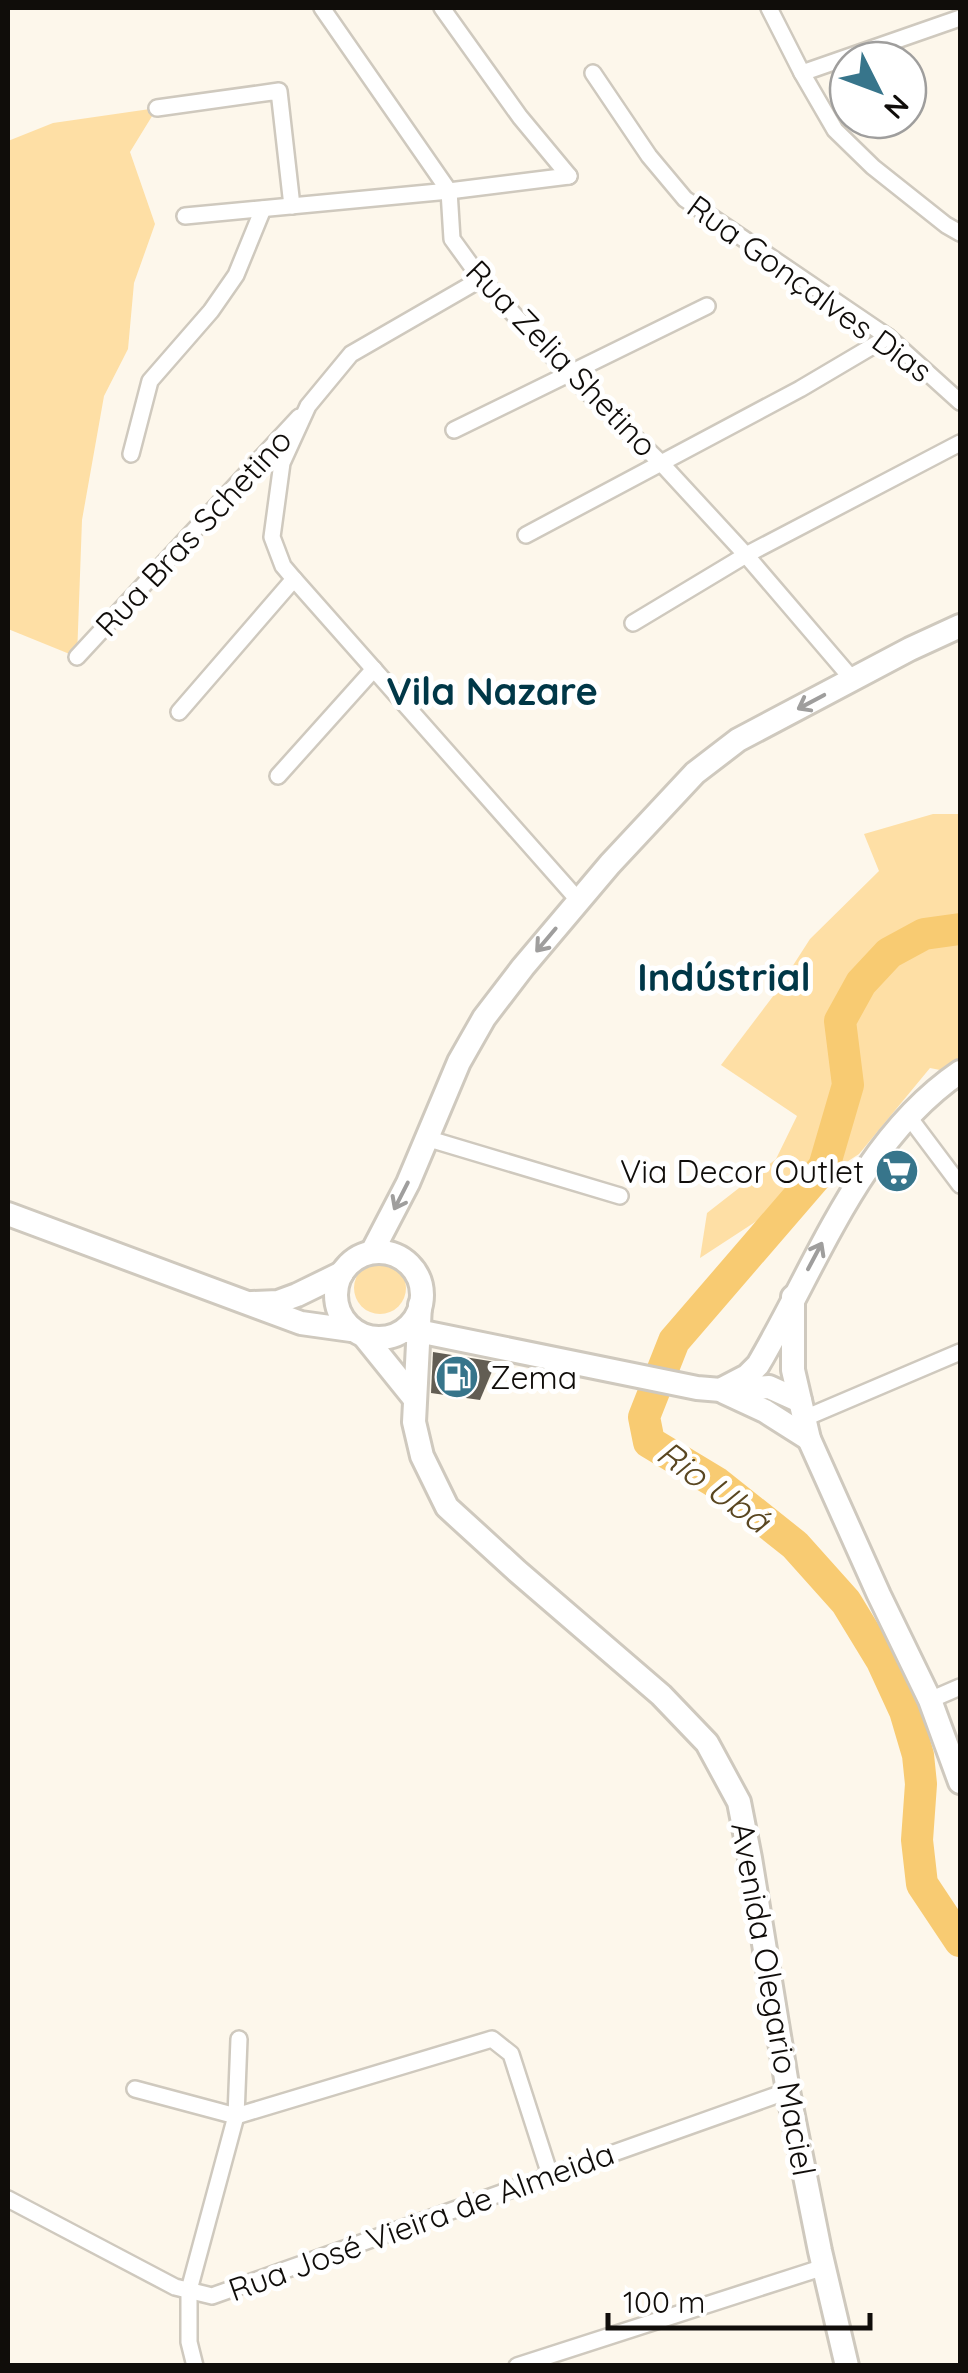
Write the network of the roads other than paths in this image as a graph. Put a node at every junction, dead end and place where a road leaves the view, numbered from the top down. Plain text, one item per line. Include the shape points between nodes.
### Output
1 (322, 8) edge
2 (442, 8) edge
3 (769, 8) edge
4 (960, 18) edge
5 (594, 73) dead end
6 (802, 73) junction
7 (157, 108) dead end
8 (449, 191) junction
9 (292, 206) junction
10 (263, 209) junction
11 (185, 216) dead end
12 (960, 233) edge
13 (481, 279) junction
14 (707, 306) dead end
15 (888, 337) junction
16 (569, 374) junction
17 (960, 402) edge
18 (308, 406) junction
19 (454, 430) dead end
20 (960, 443) edge
21 (131, 454) dead end
22 (662, 464) junction
23 (526, 536) dead end
24 (746, 555) junction
25 (294, 579) junction
26 (633, 622) dead end
27 (960, 626) edge
28 (77, 657) dead end
29 (374, 668) junction
30 (853, 680) junction
31 (179, 712) dead end
32 (278, 776) dead end
33 (579, 901) junction
34 (960, 1072) edge
35 (909, 1117) junction
36 (426, 1138) junction
37 (960, 1185) edge
38 (620, 1196) dead end
39 (8, 1214) edge
40 (372, 1252) junction
41 (342, 1272) junction
42 (793, 1297) junction
43 (246, 1304) junction
44 (419, 1328) junction
45 (358, 1333) junction
46 (960, 1352) edge
47 (709, 1389) junction
48 (414, 1398) junction
49 (805, 1420) junction
50 (960, 1686) edge
51 (930, 1700) junction
52 (960, 1782) edge
53 (238, 2039) dead end
54 (134, 2089) dead end
55 (788, 2091) junction
56 (236, 2116) junction
57 (550, 2175) junction
58 (8, 2199) edge
59 (824, 2267) junction
60 (189, 2290) junction
61 (194, 2366) edge
62 (517, 2366) edge
63 (847, 2366) edge

1 - 8 street
2 - 8 street via 568,176
3 - 6 street
4 - 6 street
5 - 15 street, Rua Gonçalves Dias via 685,200
6 - 12 street via 835,130
7 - 9 street via 279,91
8 - 9 street
8 - 13 street, Rua Zelia Shetino via 452,239
9 - 10 street
10 - 11 street
10 - 21 street via 236,275 150,380
13 - 16 street, Rua Zelia Shetino
13 - 18 street via 351,354
14 - 16 street
15 - 17 street, Rua Gonçalves Dias
15 - 22 street
16 - 19 street
16 - 22 street, Rua Zelia Shetino
18 - 25 street via 282,462 272,537
18 - 28 street, Rua Bras Schetino
20 - 24 street
22 - 23 street
22 - 24 street, Rua Zelia Shetino
24 - 26 street
24 - 30 street, Rua Zelia Shetino
25 - 29 street
25 - 31 street
27 - 30 main road
29 - 32 street
29 - 33 street
30 -> 33 main road via 738,740 695,773
33 -> 36 main road via 484,1018
34 - 35 main road
35 - 37 street
42 -> 35 main road via 836,1217
36 - 38 street
36 -> 40 main road
39 - 43 main road
40 - 41 main road
40 - 44 main road via 395,1255 416,1272
41 - 43 main road via 278,1302
41 - 45 main road via 339,1312
42 - 47 main road via 758,1364 747,1376
42 - 49 main road via 793,1370
43 - 45 main road
44 - 45 main road via 385,1338
44 - 47 main road
44 - 48 main road, Avenida Olegario Maciel
45 - 48 main road
46 - 49 street
47 - 49 main road
47 - 49 main road via 769,1387
48 - 55 main road, Avenida Olegario Maciel via 422,1456 446,1506 707,1743 738,1802
49 - 51 main road
50 - 51 street
51 - 52 main road
53 - 56 street
54 - 56 street
55 - 57 street, Rua José Vieira de Almeida
55 - 59 main road, Avenida Olegario Maciel
56 - 57 street via 492,2039 511,2054
56 - 60 street
57 - 60 street, Rua José Vieira de Almeida via 212,2296
58 - 60 street, Rua José Vieira de Almeida
59 - 62 street
59 - 63 main road, Avenida Olegario Maciel
60 - 61 street

